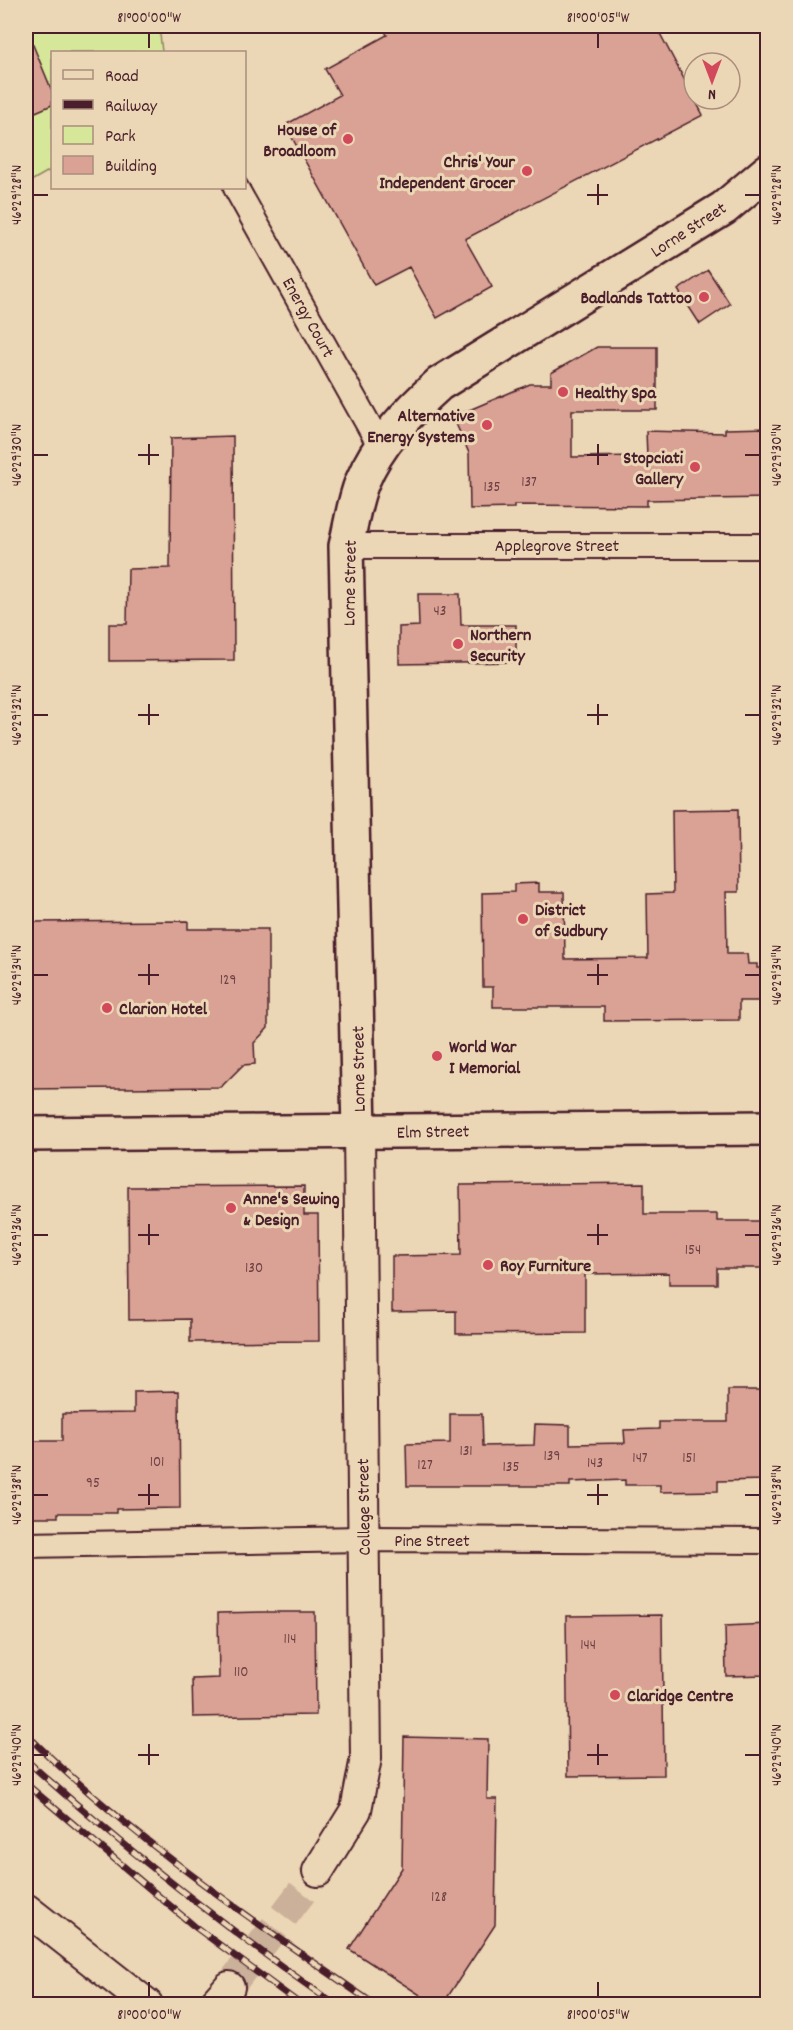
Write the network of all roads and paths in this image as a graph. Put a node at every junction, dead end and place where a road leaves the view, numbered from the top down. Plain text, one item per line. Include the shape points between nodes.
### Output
1 (768, 171) edge
2 (237, 189) edge
3 (381, 447) junction
4 (346, 546) junction
5 (768, 546) edge
6 (768, 1128) edge
7 (359, 1132) junction
8 (26, 1134) edge
9 (364, 1539) junction
10 (768, 1541) edge
11 (26, 1545) edge
12 (318, 1871) tunnel mouth
13 (30, 1919) edge
14 (147, 2004) edge

1 - 3 main road, Lorne Street via 724,208 439,384 406,413
2 - 3 street, Energy Court
3 - 4 main road, Lorne Street via 362,483
4 - 5 street, Applegrove Street
4 - 7 main road, Lorne Street
6 - 7 main road, Elm Street
7 - 8 main road, Elm Street
7 - 9 street, College Street
9 - 10 street, Pine Street
9 - 11 street, Pine Street
9 - 12 street, College Street via 366,1758 356,1810
13 - 14 street

